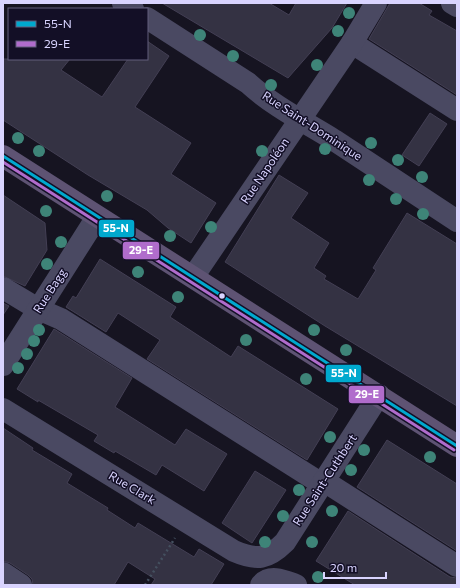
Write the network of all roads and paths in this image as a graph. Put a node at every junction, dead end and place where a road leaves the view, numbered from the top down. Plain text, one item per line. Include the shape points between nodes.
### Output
1 (376, 3) edge
2 (452, 3) edge
3 (457, 6) edge
4 (148, 19) edge
5 (352, 43) junction
6 (457, 110) edge
7 (300, 120) junction
8 (3, 156) edge
9 (97, 217) junction
10 (457, 221) edge
11 (193, 277) junction
12 (3, 288) edge
13 (38, 309) junction
14 (3, 365) edge
15 (379, 395) junction
16 (3, 409) edge
17 (457, 446) edge
18 (323, 482) junction
19 (178, 533) dead end
20 (264, 557) joint
21 (457, 566) edge
22 (3, 573) edge
23 (262, 583) edge
24 (21, 585) edge
25 (145, 585) edge
26 (296, 585) edge

1 - 5 street, Rue Napoléon
2 - 3 street
4 - 7 street, Rue Saint-Dominique
5 - 6 street
5 - 7 street, Rue Napoléon
7 - 10 street, Rue Saint-Dominique
7 - 11 street, Rue Napoléon
8 - 9 main road
9 - 11 main road
9 - 13 street, Rue Bagg
11 - 15 main road
12 - 13 street
13 - 14 street, Rue Bagg
13 - 18 street via 61,319
15 - 17 main road
15 - 18 street, Rue Saint-Cuthbert
16 - 20 street, Rue Clark via 234,551 249,557
18 - 20 street, Rue Saint-Cuthbert via 285,542 275,552
18 - 21 street
19 - 25 path
22 - 24 street
23 - 26 street via 271,579

